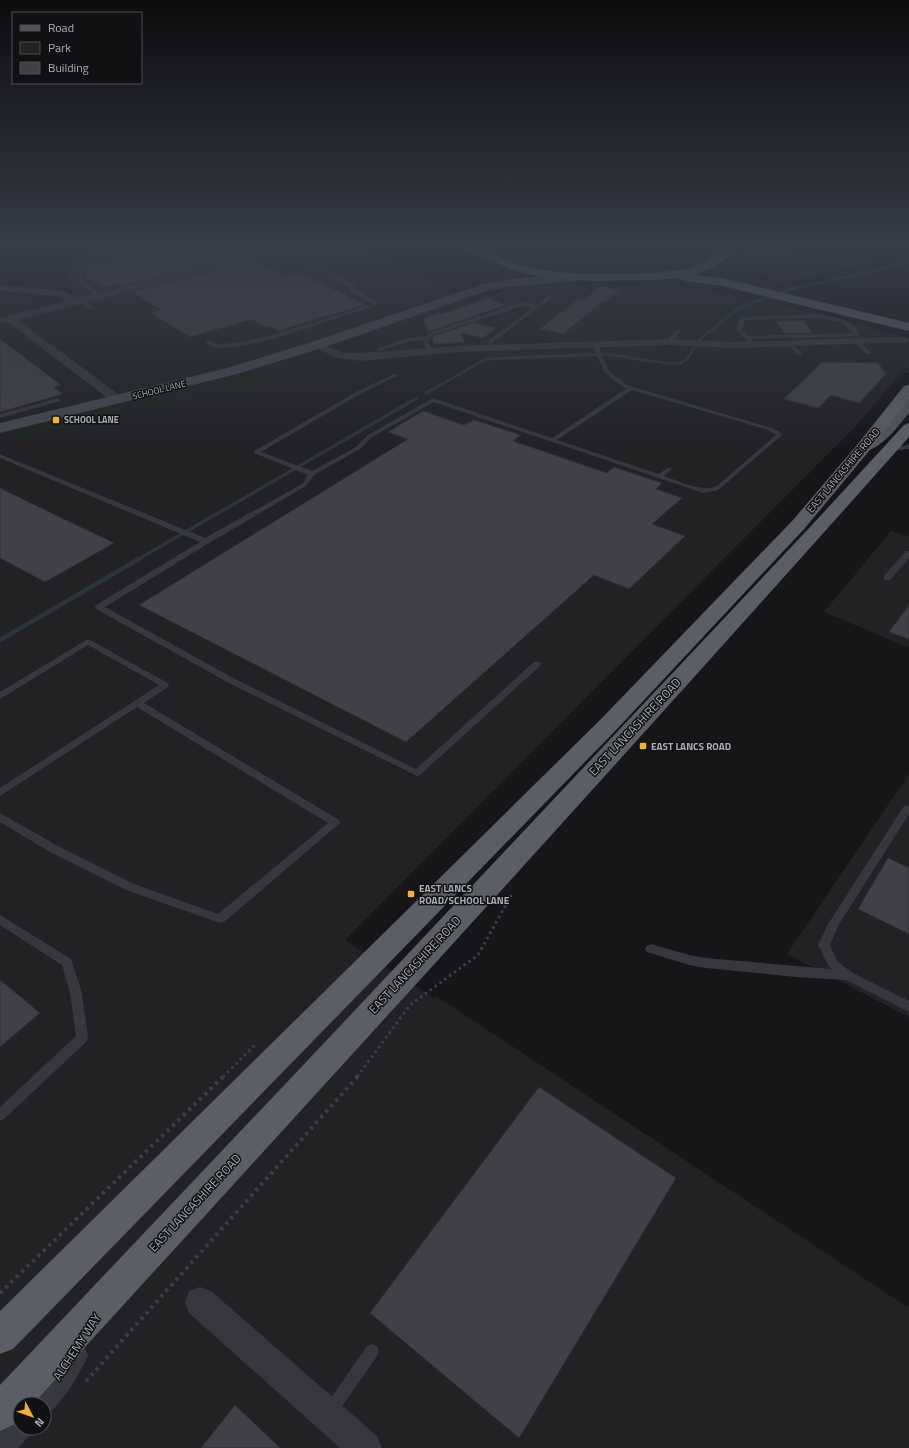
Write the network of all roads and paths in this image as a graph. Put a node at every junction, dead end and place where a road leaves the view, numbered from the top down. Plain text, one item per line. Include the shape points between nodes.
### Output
1 (26, 314) edge
2 (348, 314) edge
3 (409, 314) edge
4 (493, 314) edge
5 (527, 314) edge
6 (860, 314) edge
7 (876, 314) edge
8 (5, 319) edge
9 (909, 321) edge
10 (909, 327) edge
11 (678, 331) dead end
12 (428, 338) junction
13 (903, 340) dead end
14 (750, 341) junction
15 (208, 342) dead end
16 (670, 342) junction
17 (858, 342) junction
18 (792, 344) junction
19 (317, 345) junction
20 (488, 348) junction
21 (379, 349) dead end
22 (597, 351) junction
23 (430, 352) junction
24 (868, 353) dead end
25 (799, 354) dead end
26 (909, 367) edge
27 (396, 375) dead end
28 (631, 388) junction
29 (905, 390) edge
30 (58, 400) dead end
31 (118, 400) junction
32 (0, 416) edge
33 (730, 417) junction
34 (723, 423) dead end
35 (0, 428) edge
36 (909, 428) edge
37 (553, 440) junction
38 (900, 448) edge
39 (0, 456) edge
40 (669, 469) dead end
41 (312, 474) junction
42 (660, 476) junction
43 (206, 541) junction
44 (909, 553) edge
45 (887, 578) dead end
46 (537, 664) dead end
47 (0, 696) edge
48 (136, 703) junction
49 (0, 793) edge
50 (907, 809) dead end
51 (0, 817) edge
52 (517, 888) dead end
53 (0, 919) edge
54 (651, 949) dead end
55 (847, 975) junction
56 (909, 1007) edge
57 (258, 1042) dead end
58 (0, 1115) edge
59 (116, 1287) junction
60 (0, 1293) edge
61 (200, 1302) dead end
62 (0, 1336) edge
63 (372, 1350) dead end
64 (81, 1386) dead end
65 (43, 1396) edge
66 (0, 1412) edge
67 (327, 1416) junction
68 (12, 1430) edge
69 (0, 1443) edge
70 (365, 1448) edge

1 - 8 street
2 - 15 lane via 262,340 217,346
3 - 19 main road, SCHOOL LANE
4 - 12 lane via 431,334
5 - 20 lane via 491,341
6 - 10 highway
7 - 9 highway
8 - 31 street
11 - 16 lane
12 - 21 lane via 411,339
12 - 23 lane via 425,341
13 - 17 street
14 - 14 lane via 739,330 743,319 819,316 843,321 857,334
14 - 16 street
14 - 18 street
16 - 22 street via 614,344
17 - 18 street
17 - 24 lane
18 - 25 lane
19 - 23 street via 348,357
19 - 31 main road, SCHOOL LANE via 232,371
20 - 22 street
20 - 23 street
22 - 28 lane via 606,372
26 - 29 path
27 - 41 lane via 360,392 256,452
28 - 33 lane
28 - 37 lane
29 - 62 highway, EAST LANCASHIRE ROAD via 863,448 799,524 609,724
30 - 32 lane
31 - 35 main road, SCHOOL LANE
33 - 34 lane
33 - 42 lane via 775,430 778,434 714,490 703,491
36 - 38 highway, EAST LANCASHIRE ROAD
37 - 41 lane via 433,400 370,436 358,448
37 - 42 lane
38 - 59 highway, EAST LANCASHIRE ROAD via 818,529
39 - 43 lane
40 - 42 lane
41 - 43 lane via 304,485
43 - 46 lane via 99,607 232,681 417,772
44 - 45 lane
47 - 48 lane via 88,642 164,685
48 - 49 lane
48 - 51 lane via 335,823 220,919 130,886 54,849
50 - 55 lane via 833,924 824,945 833,964
52 - 64 path via 478,955 410,1005 353,1082
53 - 58 lane via 67,962 76,993 82,1038
54 - 55 lane via 706,963
55 - 56 lane
57 - 60 path
59 - 65 street, ALCHEMY WAY via 53,1385
59 - 66 highway, EAST LANCASHIRE ROAD
61 - 67 street
63 - 67 lane
67 - 70 street
68 - 69 street

